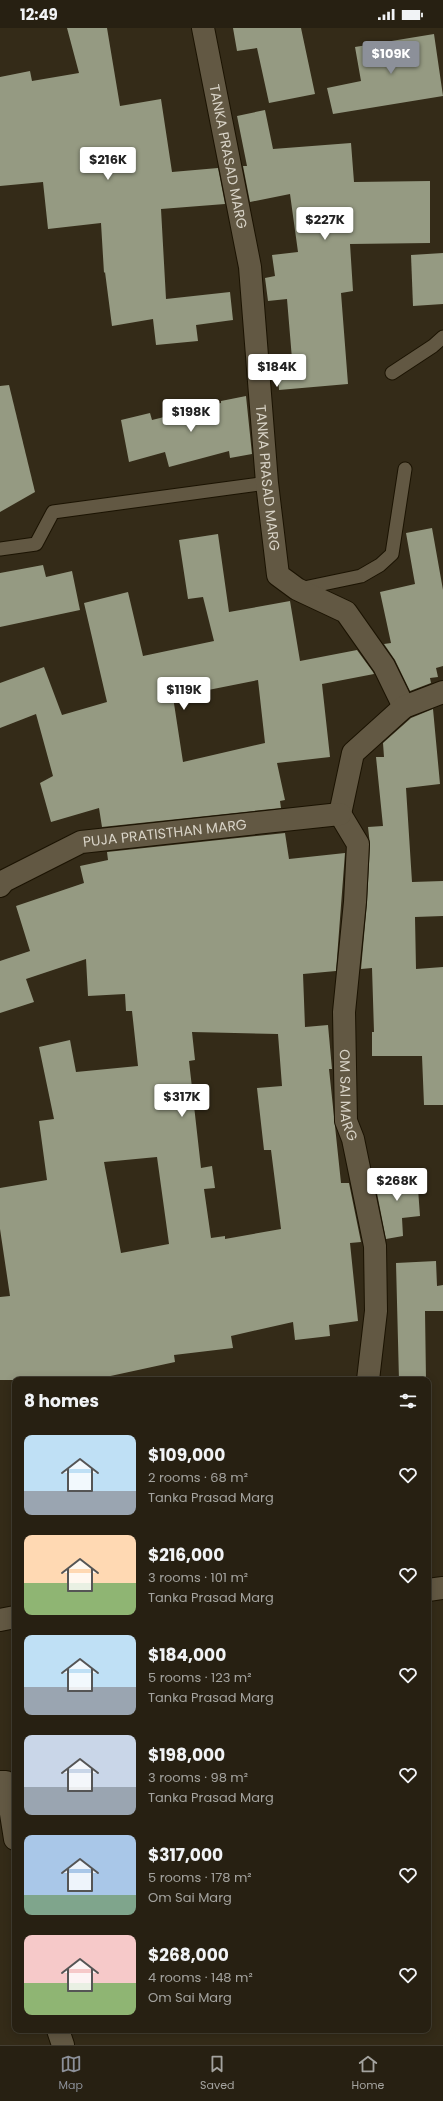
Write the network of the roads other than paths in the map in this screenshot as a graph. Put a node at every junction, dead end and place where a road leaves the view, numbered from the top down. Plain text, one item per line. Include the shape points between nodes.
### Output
1 (204, 28) edge
2 (443, 337) edge
3 (392, 373) dead end
4 (405, 469) dead end
5 (267, 483) junction
6 (0, 549) edge
7 (297, 590) junction
8 (443, 692) edge
9 (404, 707) junction
10 (340, 814) junction
11 (0, 886) edge
12 (368, 1377) edge
13 (443, 1588) edge
14 (431, 1590) edge
15 (12, 1618) edge
16 (0, 1620) edge
17 (7, 1781) edge
18 (12, 1817) edge
19 (59, 2033) edge
20 (63, 2045) edge

1 - 5 street, TANKA PRASAD MARG via 250,267
2 - 3 lane
4 - 7 lane via 392,554 380,565 361,576
5 - 6 lane via 53,512 36,544
5 - 7 street, TANKA PRASAD MARG via 278,574
7 - 9 street, TANKA PRASAD MARG via 346,612 384,666
8 - 9 street
9 - 10 street via 353,753
10 - 11 street, PUJA PRATISTHAN MARG via 81,842 4,881
10 - 12 street, OM SAI MARG via 358,844 344,1012 346,1121 353,1139 375,1246 376,1311
13 - 14 street
15 - 16 street
17 - 18 street
19 - 20 street

